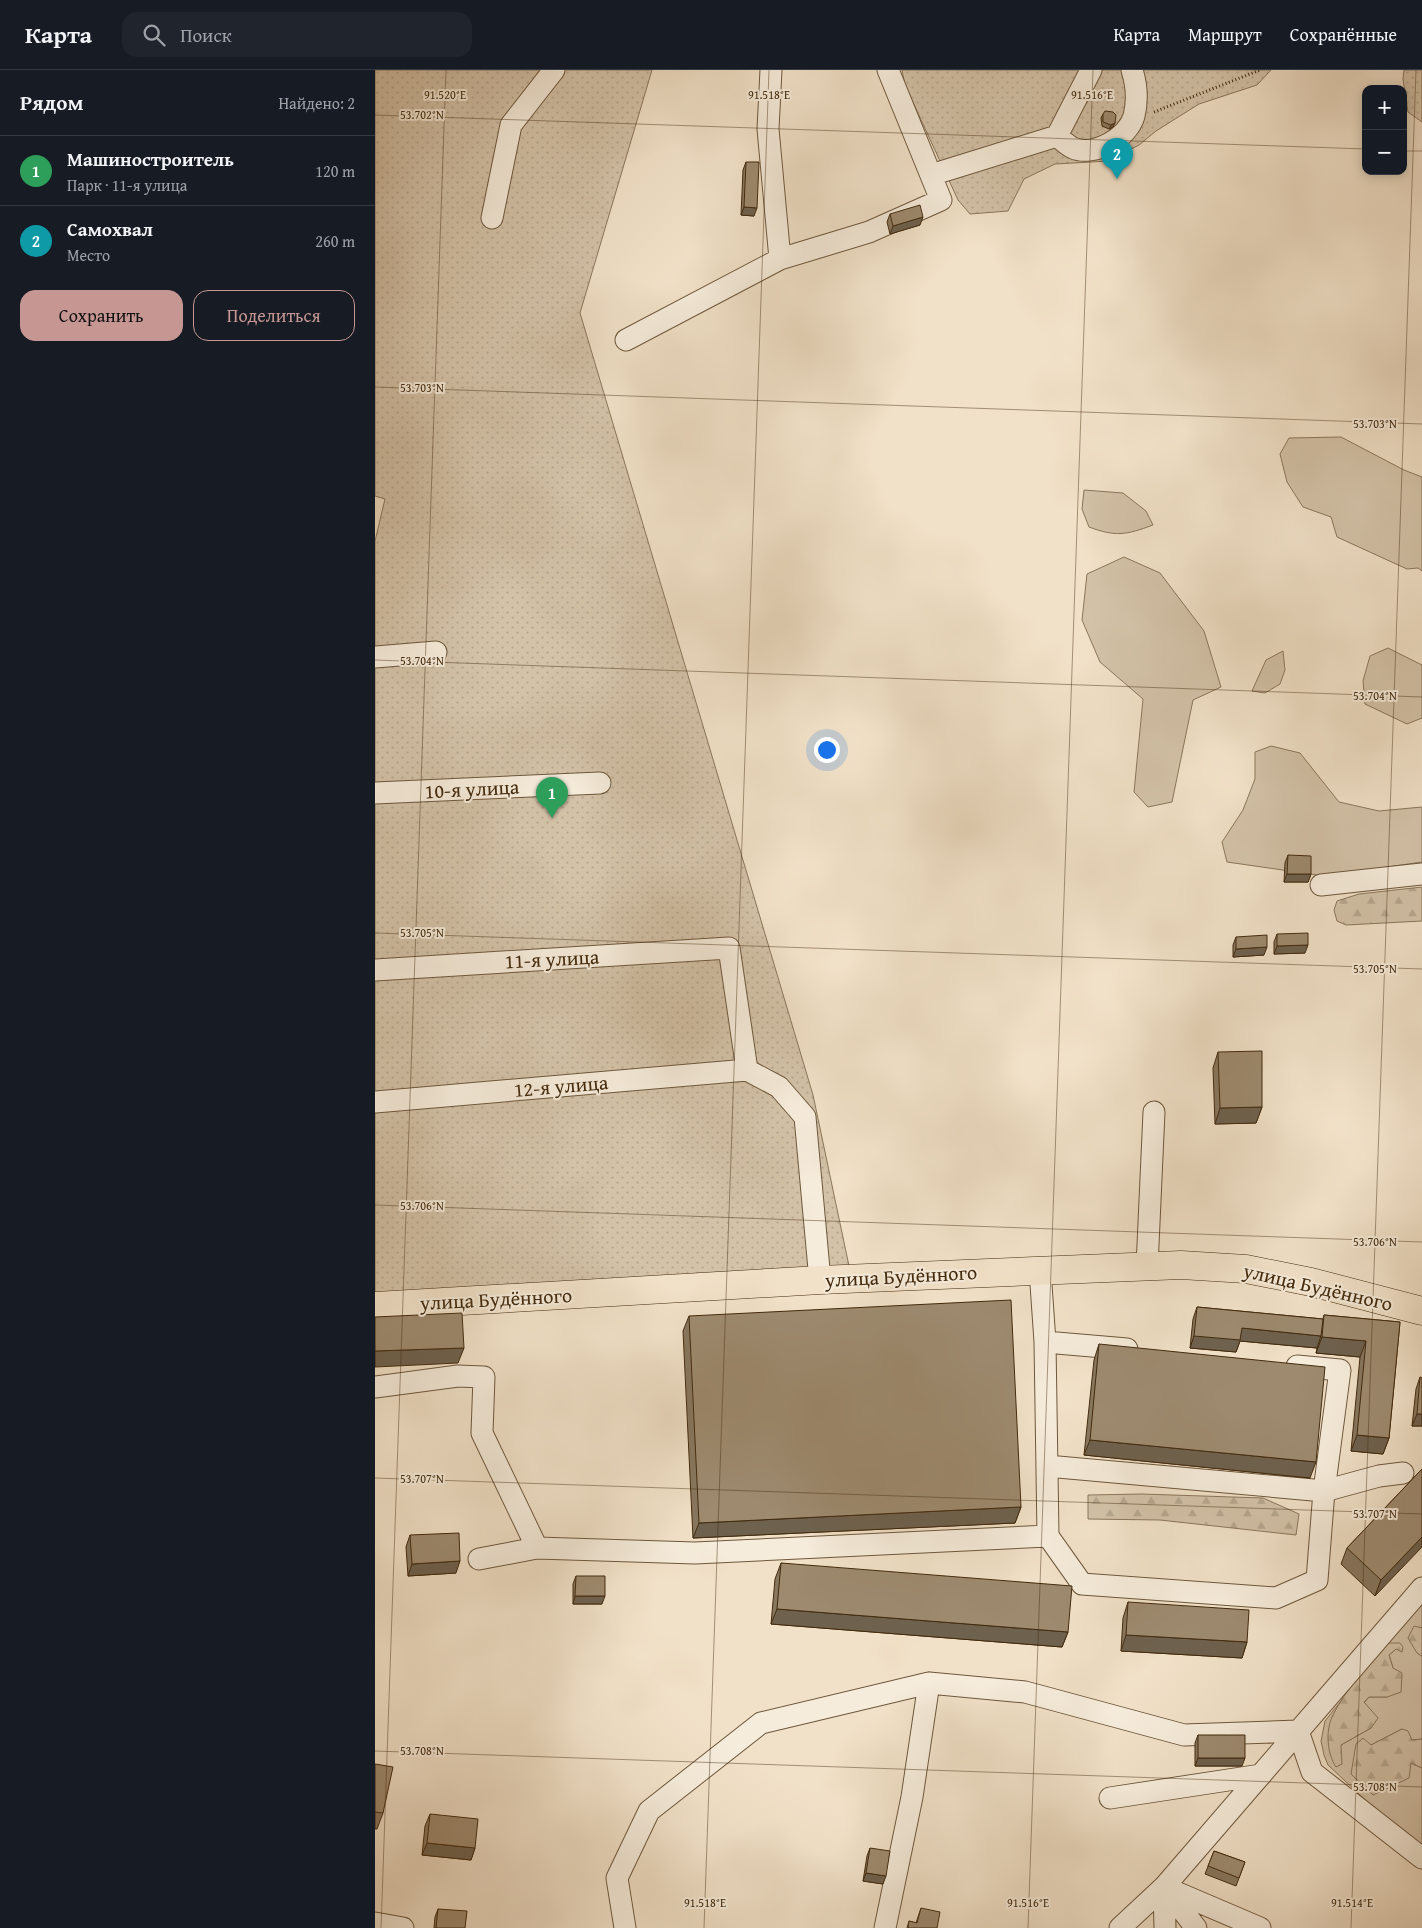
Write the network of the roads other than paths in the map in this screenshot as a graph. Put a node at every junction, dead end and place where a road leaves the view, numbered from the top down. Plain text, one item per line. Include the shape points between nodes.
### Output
1 (553, 70) edge
2 (771, 70) edge
3 (888, 70) edge
4 (1091, 70) edge
5 (1132, 70) edge
6 (1057, 136) junction
7 (931, 175) junction
8 (492, 218) dead end
9 (780, 259) junction
10 (626, 340) dead end
11 (436, 652) dead end
12 (375, 657) edge
13 (600, 783) dead end
14 (375, 793) edge
15 (1422, 874) edge
16 (1321, 885) dead end
17 (375, 970) edge
18 (747, 1070) junction
19 (375, 1102) edge
20 (1154, 1112) dead end
21 (1147, 1266) junction
22 (1040, 1270) junction
23 (820, 1280) junction
24 (375, 1306) edge
25 (1422, 1311) edge
26 (1045, 1342) junction
27 (1151, 1351) edge
28 (1274, 1363) edge
29 (375, 1387) edge
30 (1047, 1466) junction
31 (1403, 1473) dead end
32 (1324, 1491) junction
33 (1048, 1536) junction
34 (537, 1548) junction
35 (479, 1559) dead end
36 (1422, 1588) edge
37 (929, 1683) junction
38 (1298, 1732) junction
39 (1261, 1776) junction
40 (1110, 1798) dead end
41 (1422, 1858) edge
42 (1164, 1887) junction
43 (375, 1923) edge
44 (403, 1928) edge
45 (625, 1928) edge
46 (885, 1928) edge
47 (1120, 1928) edge
48 (1165, 1928) edge
49 (1197, 1928) edge
50 (1260, 1928) edge

1 - 8 street via 511,125
2 - 9 street via 768,129
3 - 7 street
4 - 6 street
5 - 6 street via 1138,93 1134,118 1125,132 1098,149 1084,151 1072,148
6 - 7 street
7 - 9 street via 941,200 869,232
9 - 10 street
11 - 12 street
13 - 14 street, 10-я улица
15 - 16 street
17 - 18 street, 11-я улица via 729,948
18 - 19 street, 12-я улица
18 - 23 street via 779,1087 805,1117
20 - 21 street
21 - 22 main road, улица Будённого
21 - 25 main road, улица Будённого via 1246,1269
22 - 23 main road, улица Будённого
22 - 26 street
23 - 24 main road, улица Будённого
26 - 27 street
26 - 30 street
28 - 32 street via 1340,1370
29 - 34 street via 458,1376 484,1377 482,1433
30 - 32 street
30 - 33 street
31 - 32 street
32 - 33 street via 1317,1580 1276,1598 1082,1584
33 - 34 street via 695,1553
34 - 35 street
36 - 38 street
37 - 38 street via 1025,1692 1184,1735
37 - 45 street via 761,1723 649,1811 617,1878
37 - 46 street via 913,1797
38 - 39 street
38 - 41 street via 1312,1772
39 - 40 street
39 - 42 street
42 - 47 street
42 - 48 street
42 - 49 street
42 - 50 street
43 - 44 street

